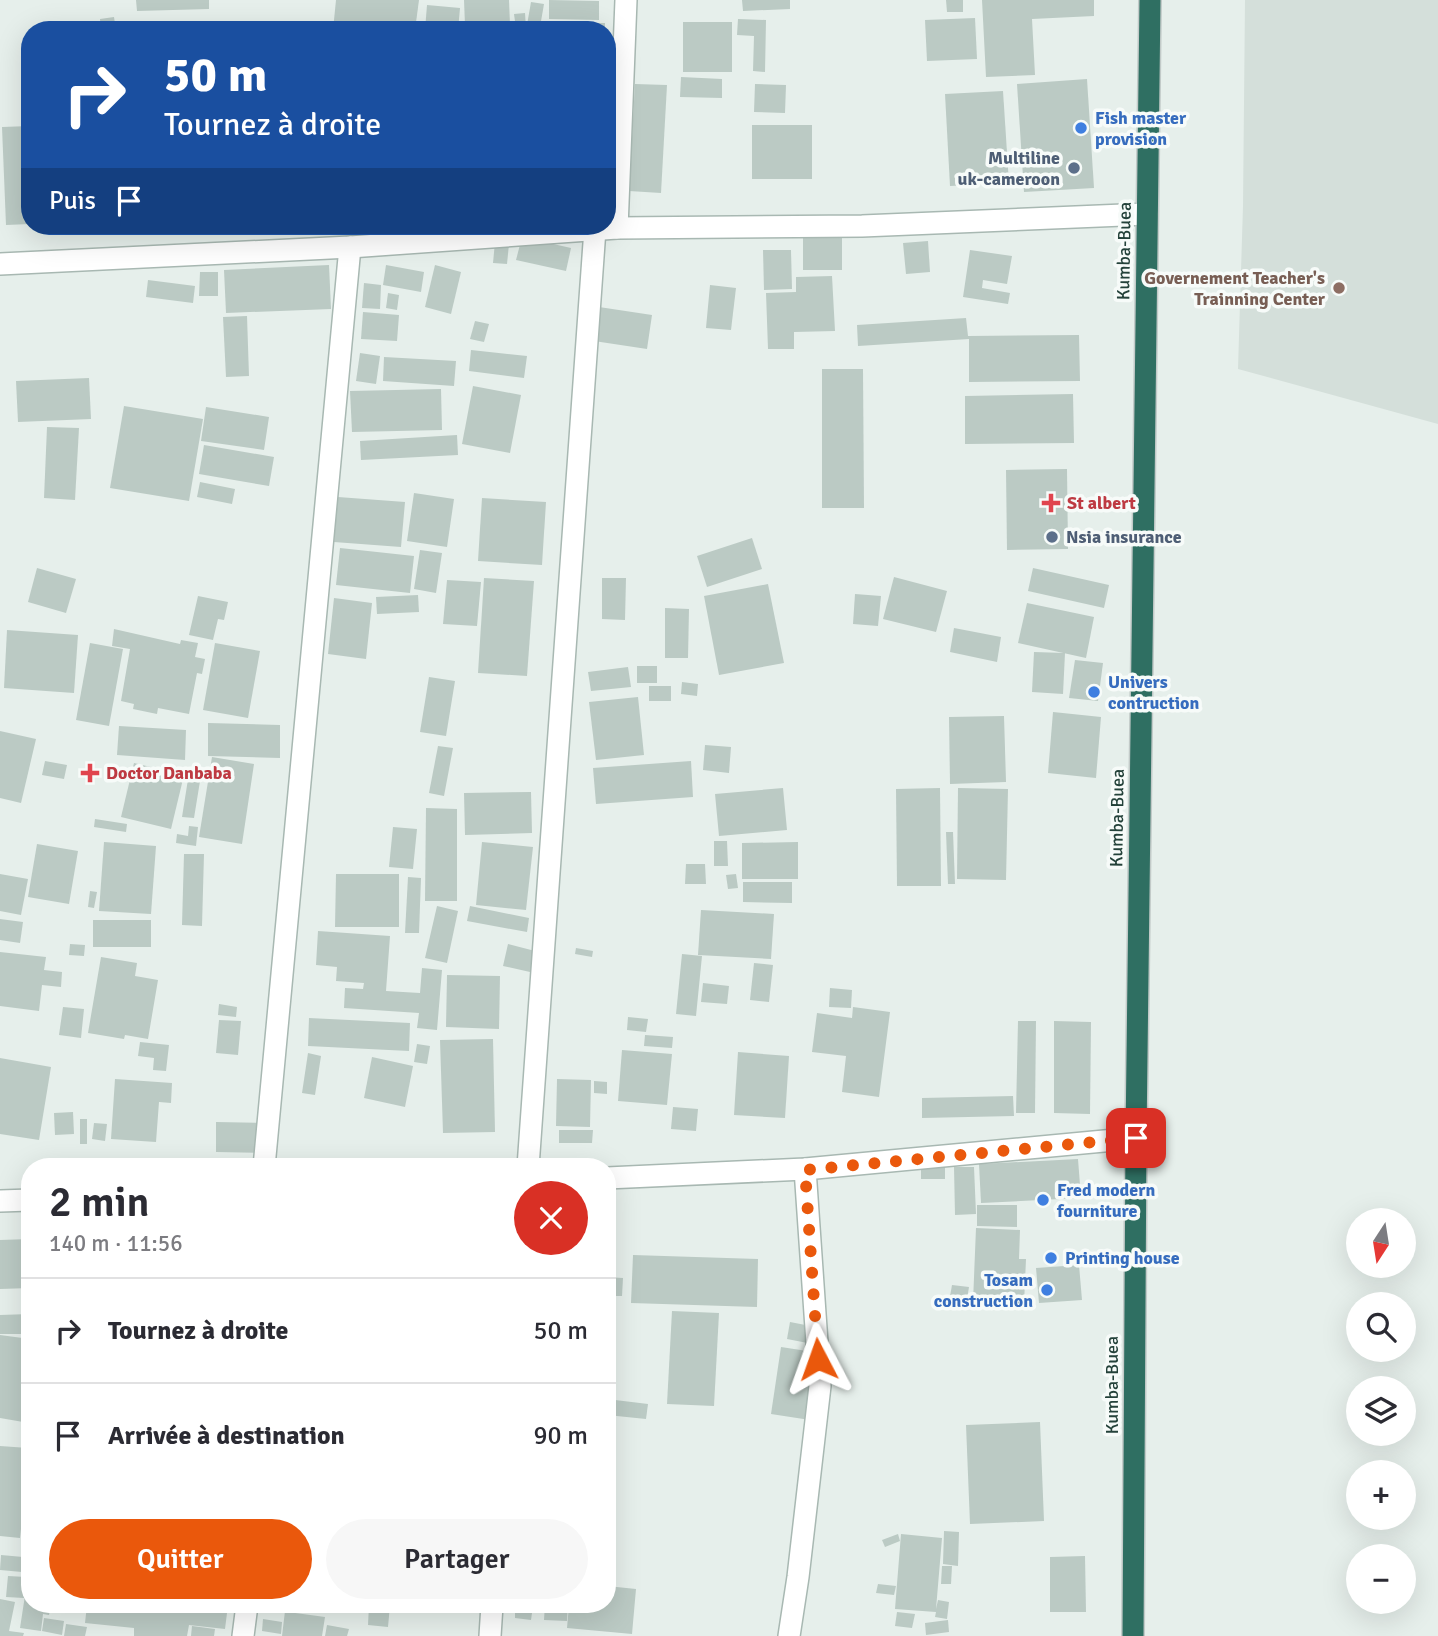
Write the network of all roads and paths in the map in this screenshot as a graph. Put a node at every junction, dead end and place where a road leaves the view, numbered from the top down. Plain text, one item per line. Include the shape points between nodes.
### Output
1 (626, 0) edge
2 (1150, 0) edge
3 (1147, 214) junction
4 (617, 228) joint
5 (513, 235) edge
6 (595, 235) edge
7 (350, 247) junction
8 (0, 264) edge
9 (1136, 1138) junction
10 (265, 1158) edge
11 (529, 1158) edge
12 (805, 1170) junction
13 (616, 1178) edge
14 (21, 1200) edge
15 (0, 1201) edge
16 (246, 1613) edge
17 (491, 1613) edge
18 (243, 1636) edge
19 (490, 1636) edge
20 (789, 1636) edge
21 (1133, 1636) edge

1 - 4 street
2 - 3 highway, Kumba-Buea
3 - 4 street via 862,226
3 - 9 highway, Kumba-Buea
5 - 7 street
6 - 11 street
7 - 8 street
7 - 10 street
9 - 12 street
9 - 21 highway, Kumba-Buea
12 - 13 street
12 - 20 street via 820,1386
14 - 15 street
16 - 18 street
17 - 19 street

